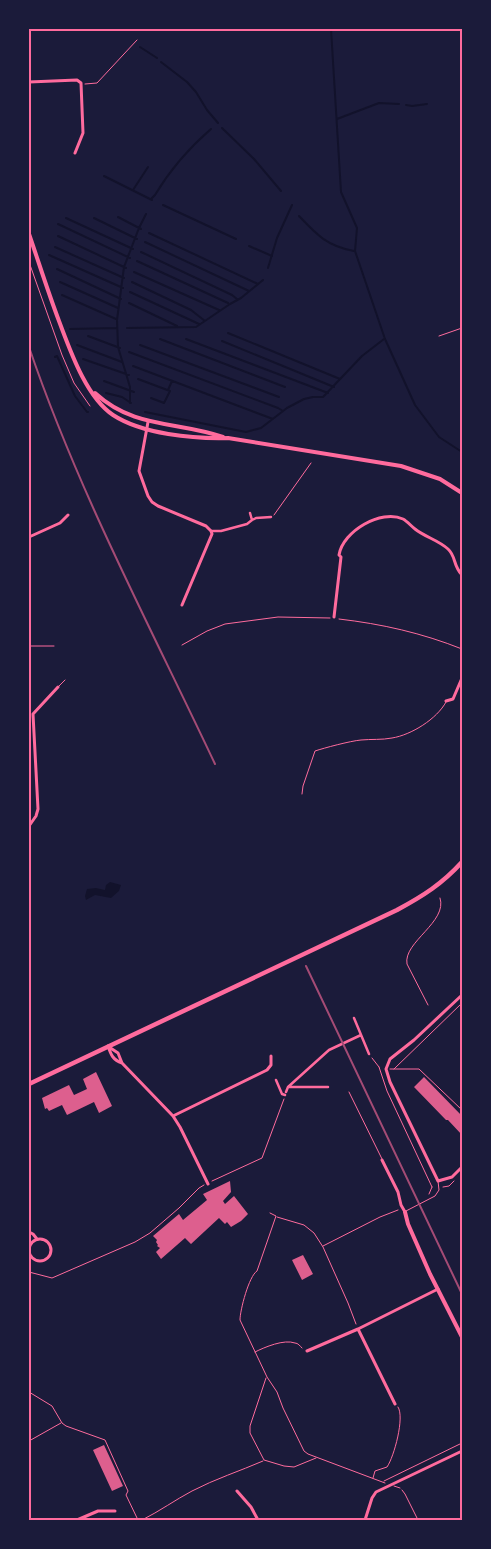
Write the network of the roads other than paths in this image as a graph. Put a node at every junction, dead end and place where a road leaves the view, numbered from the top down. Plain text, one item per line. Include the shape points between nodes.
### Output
1 (29, 82) edge
2 (75, 153) dead end
3 (29, 234) edge
4 (90, 388) junction
5 (148, 422) junction
6 (146, 429) junction
7 (228, 438) junction
8 (462, 493) edge
9 (250, 512) dead end
10 (68, 514) dead end
11 (271, 517) road end
12 (252, 520) junction
13 (211, 531) junction
14 (29, 537) edge
15 (462, 576) edge
16 (182, 605) dead end
17 (334, 617) dead end
18 (462, 678) edge
19 (65, 680) dead end
20 (58, 687) joint
21 (446, 701) joint
22 (302, 794) dead end
23 (29, 826) edge
24 (462, 862) edge
25 (462, 995) edge
26 (354, 1018) dead end
27 (361, 1035) junction
28 (108, 1046) junction
29 (320, 1053) dead end
30 (369, 1054) road end
31 (271, 1056) dead end
32 (323, 1056) junction
33 (122, 1063) junction
34 (304, 1066) dead end
35 (300, 1069) dead end
36 (306, 1072) junction
37 (276, 1080) dead end
38 (29, 1084) edge
39 (328, 1087) dead end
40 (288, 1088) junction
41 (349, 1092) dead end
42 (173, 1116) junction
43 (382, 1160) joint
44 (462, 1167) edge
45 (438, 1180) junction
46 (208, 1184) road end
47 (404, 1210) junction
48 (29, 1232) edge
49 (37, 1239) junction
50 (438, 1289) junction
51 (358, 1329) junction
52 (462, 1337) edge
53 (307, 1351) road end
54 (395, 1404) dead end
55 (462, 1451) edge
56 (391, 1484) junction
57 (400, 1488) road end
58 (237, 1491) dead end
59 (115, 1512) dead end
60 (77, 1520) edge
61 (258, 1520) edge
62 (365, 1520) edge

1 - 2 street via 77,80 80,84 83,133
3 - 4 street via 74,359
4 - 5 street via 104,402
4 - 6 street via 102,406 113,415
5 - 6 street
5 - 7 street
6 - 7 street via 202,438
6 - 13 street via 139,471 152,502
7 - 8 street via 418,470
9 - 12 street
10 - 14 street via 60,523
11 - 12 street
12 - 13 street via 238,529
13 - 16 street
15 - 17 street via 448,550 403,519 372,520 351,533 340,550 342,558
18 - 21 street via 453,699
19 - 20 lane
20 - 23 street via 33,714 38,808
21 - 22 lane via 433,719 396,738 358,740 315,752
24 - 28 main road via 438,886 397,910
25 - 45 street via 390,1059 386,1069
26 - 27 street
27 - 30 street
27 - 32 street
28 - 33 street via 118,1053
28 - 33 street via 111,1057
28 - 38 main road
29 - 32 street
31 - 42 street via 267,1070
32 - 36 street
33 - 42 street
34 - 36 street
35 - 36 street
36 - 40 street
37 - 40 street via 282,1094
39 - 40 street
41 - 43 lane
42 - 46 street
43 - 47 street
44 - 45 street via 452,1178
45 - 47 lane via 439,1190 435,1196
47 - 50 street
48 - 49 street
49 - 49 street via 30,1246 30,1254 34,1259 44,1260 51,1254 50,1245
50 - 51 street
50 - 52 street
51 - 53 street
51 - 54 street
55 - 56 street
56 - 57 lane
56 - 62 street via 374,1494
58 - 61 street
59 - 60 street via 98,1511

